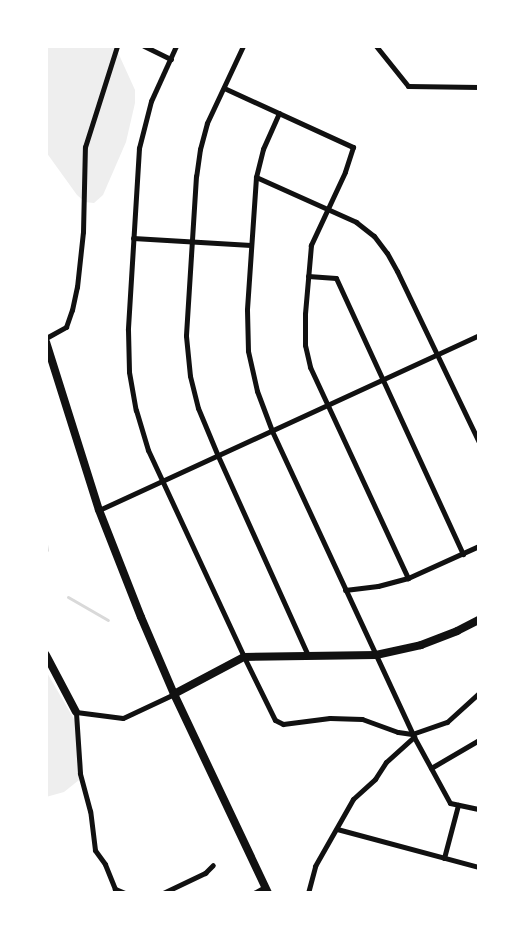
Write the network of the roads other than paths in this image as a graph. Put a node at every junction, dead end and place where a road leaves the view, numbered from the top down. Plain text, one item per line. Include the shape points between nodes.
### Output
1 (117, 46) edge
2 (144, 46) edge
3 (176, 46) edge
4 (243, 46) edge
5 (376, 46) edge
6 (170, 59) junction
7 (479, 87) edge
8 (224, 88) junction
9 (279, 113) junction
10 (256, 177) junction
11 (328, 209) junction
12 (133, 238) junction
13 (192, 242) junction
14 (251, 245) junction
15 (308, 276) junction
16 (479, 335) edge
17 (46, 340) edge
18 (438, 354) junction
19 (383, 379) junction
20 (328, 406) junction
21 (272, 431) junction
22 (479, 442) edge
23 (218, 456) junction
24 (163, 482) junction
25 (99, 510) junction
26 (479, 546) edge
27 (463, 554) junction
28 (408, 578) junction
29 (345, 590) junction
30 (479, 620) edge
31 (46, 655) edge
32 (308, 655) junction
33 (376, 655) junction
34 (244, 657) junction
35 (479, 692) edge
36 (174, 694) junction
37 (76, 712) junction
38 (413, 736) junction
39 (479, 740) edge
40 (431, 768) junction
41 (458, 805) junction
42 (479, 809) edge
43 (337, 829) junction
44 (444, 858) junction
45 (213, 865) dead end
46 (479, 867) edge
47 (115, 888) junction
48 (266, 890) edge
49 (110, 893) edge
50 (124, 893) edge
51 (163, 893) edge
52 (254, 893) edge
53 (308, 893) edge

1 - 17 street via 85,147 83,232 72,310 66,327
2 - 6 street
3 - 6 street
4 - 8 street
5 - 7 street via 408,86
6 - 12 street via 144,124 139,148
8 - 9 street
8 - 13 street via 200,149
9 - 10 street via 263,149
9 - 11 street via 353,148
10 - 11 street
10 - 14 street
11 - 15 street via 311,245
11 - 18 street via 356,222 374,236 387,253
12 - 13 street
12 - 24 street via 129,372 148,450
13 - 14 street
13 - 23 street via 186,336 190,376 198,408
14 - 21 street via 248,351 256,391
15 - 19 street via 336,278
15 - 20 street via 305,345 310,367
16 - 18 street
17 - 25 street
18 - 19 street
18 - 22 street
19 - 20 street
19 - 27 street
20 - 21 street
20 - 28 street
21 - 23 street
21 - 29 street
23 - 24 street
23 - 32 street
24 - 25 street
24 - 34 street
25 - 36 street
26 - 27 street
27 - 28 street
28 - 29 street
29 - 33 street
30 - 33 street via 457,632
31 - 37 street
32 - 33 street
32 - 34 street
33 - 38 street
34 - 36 street
34 - 38 street via 275,720 283,724 330,718 362,719
35 - 38 street via 447,722
36 - 37 street via 123,718
36 - 48 street
37 - 47 street via 80,773 90,811 95,850
38 - 40 street
38 - 43 street via 353,799
39 - 40 street
40 - 41 street via 450,803
41 - 42 street
41 - 44 street
43 - 44 street
43 - 53 street via 315,866
44 - 46 street
45 - 51 street via 205,873
47 - 49 street
47 - 50 street
48 - 52 street

